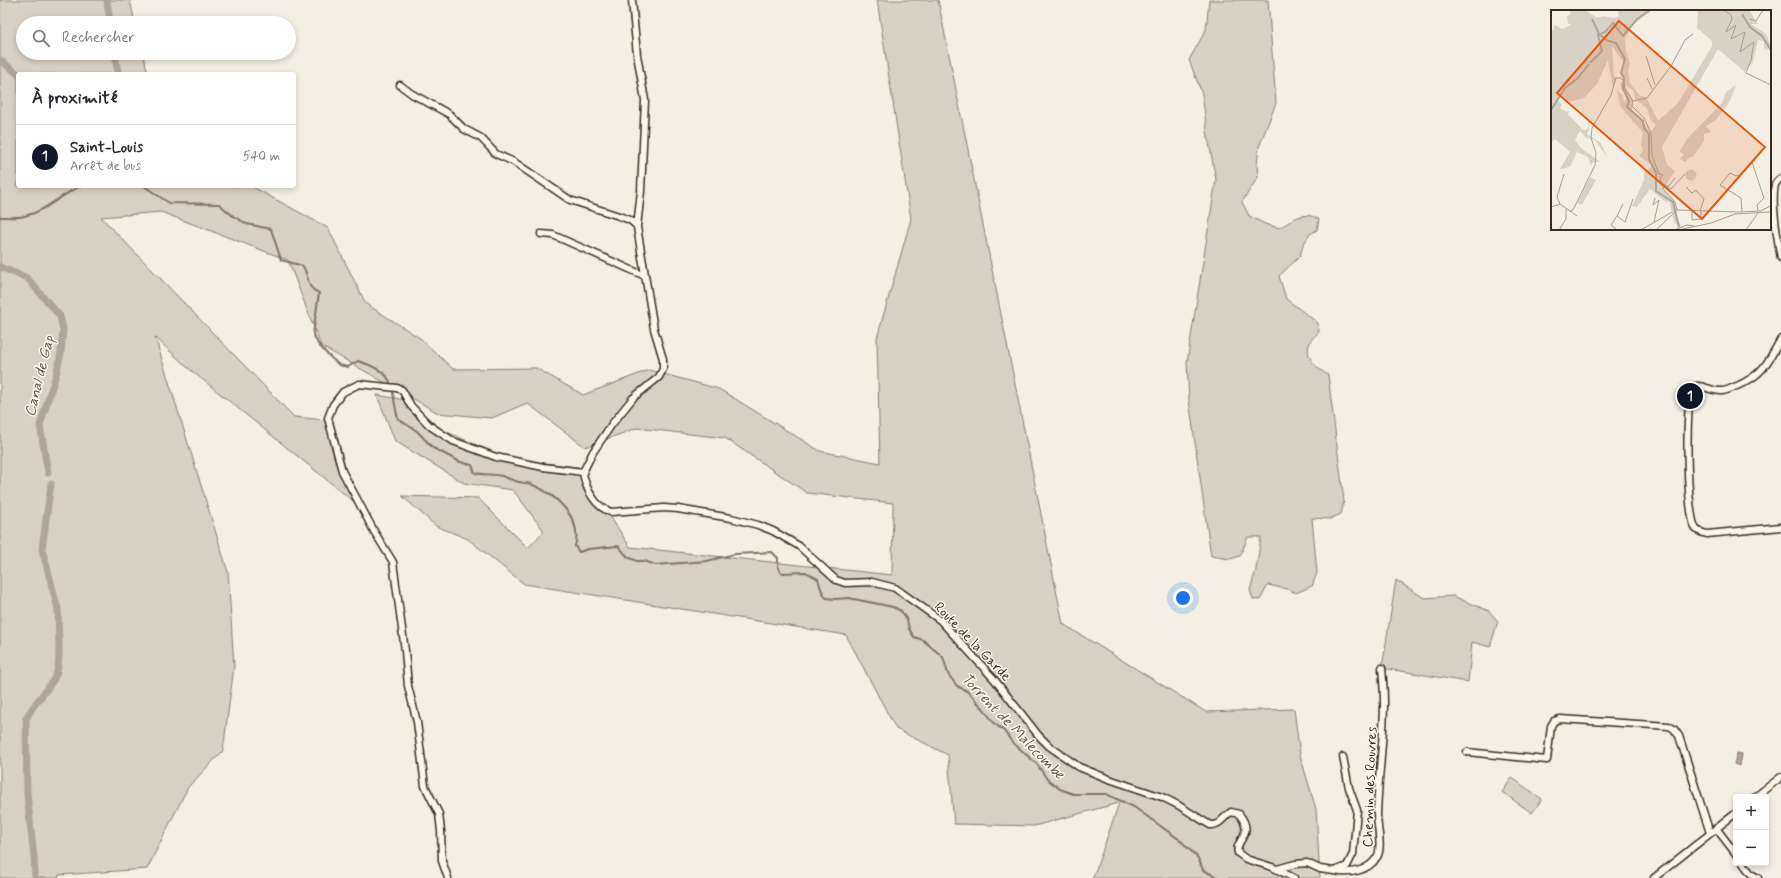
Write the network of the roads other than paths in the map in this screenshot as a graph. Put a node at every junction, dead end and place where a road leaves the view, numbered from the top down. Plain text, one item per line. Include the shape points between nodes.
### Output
1 (632, 0) edge
2 (400, 85) dead end
3 (1781, 178) edge
4 (637, 226) junction
5 (541, 234) dead end
6 (1781, 258) edge
7 (645, 276) junction
8 (1781, 339) edge
9 (583, 472) junction
10 (1781, 527) edge
11 (1382, 668) dead end
12 (1467, 752) dead end
13 (1343, 757) dead end
14 (1781, 776) edge
15 (1759, 794) edge
16 (1733, 814) edge
17 (1716, 828) junction
18 (1710, 833) junction
19 (1733, 850) edge
20 (1745, 866) edge
21 (1277, 869) junction
22 (1334, 871) junction
23 (448, 878) edge
24 (1294, 878) edge
25 (1655, 878) edge
26 (1758, 878) edge

1 - 4 street via 637,55 645,100
2 - 4 street via 449,114 464,129 481,138 496,154 514,162 570,200 630,220
3 - 6 street via 1775,184 1774,191
4 - 7 street
5 - 7 street via 553,234
7 - 9 street via 654,329 663,358 663,369 659,376 633,398 612,424
8 - 10 street via 1763,368 1747,381 1723,391 1692,387 1687,433 1691,506 1696,529 1707,534
9 - 21 street, Route de la Garde via 584,484 588,491 611,512 678,509 758,525 799,546 836,580 845,583 872,582 895,588 940,620 994,679 1049,746 1079,767 1162,797 1210,825 1215,826 1231,812 1239,814 1244,821 1246,832 1238,844 1238,853 1246,859
9 - 23 street via 502,458 453,441 430,426 411,406 402,390 397,388 359,384 343,392 333,405 328,418 342,471 393,562 408,686 417,722 425,786 439,814 442,861
11 - 22 street, Chemin des Rouvres via 1384,702 1377,815 1378,856 1371,864 1358,871
12 - 18 street via 1547,760 1551,726 1554,721 1560,719 1669,726 1679,736
13 - 22 street via 1349,788 1357,810 1356,831 1353,854 1347,866
14 - 15 street
16 - 17 street
17 - 18 street
17 - 19 street
18 - 25 street
20 - 26 street
21 - 22 street via 1307,863 1320,869
21 - 24 street, Route de la Garde

